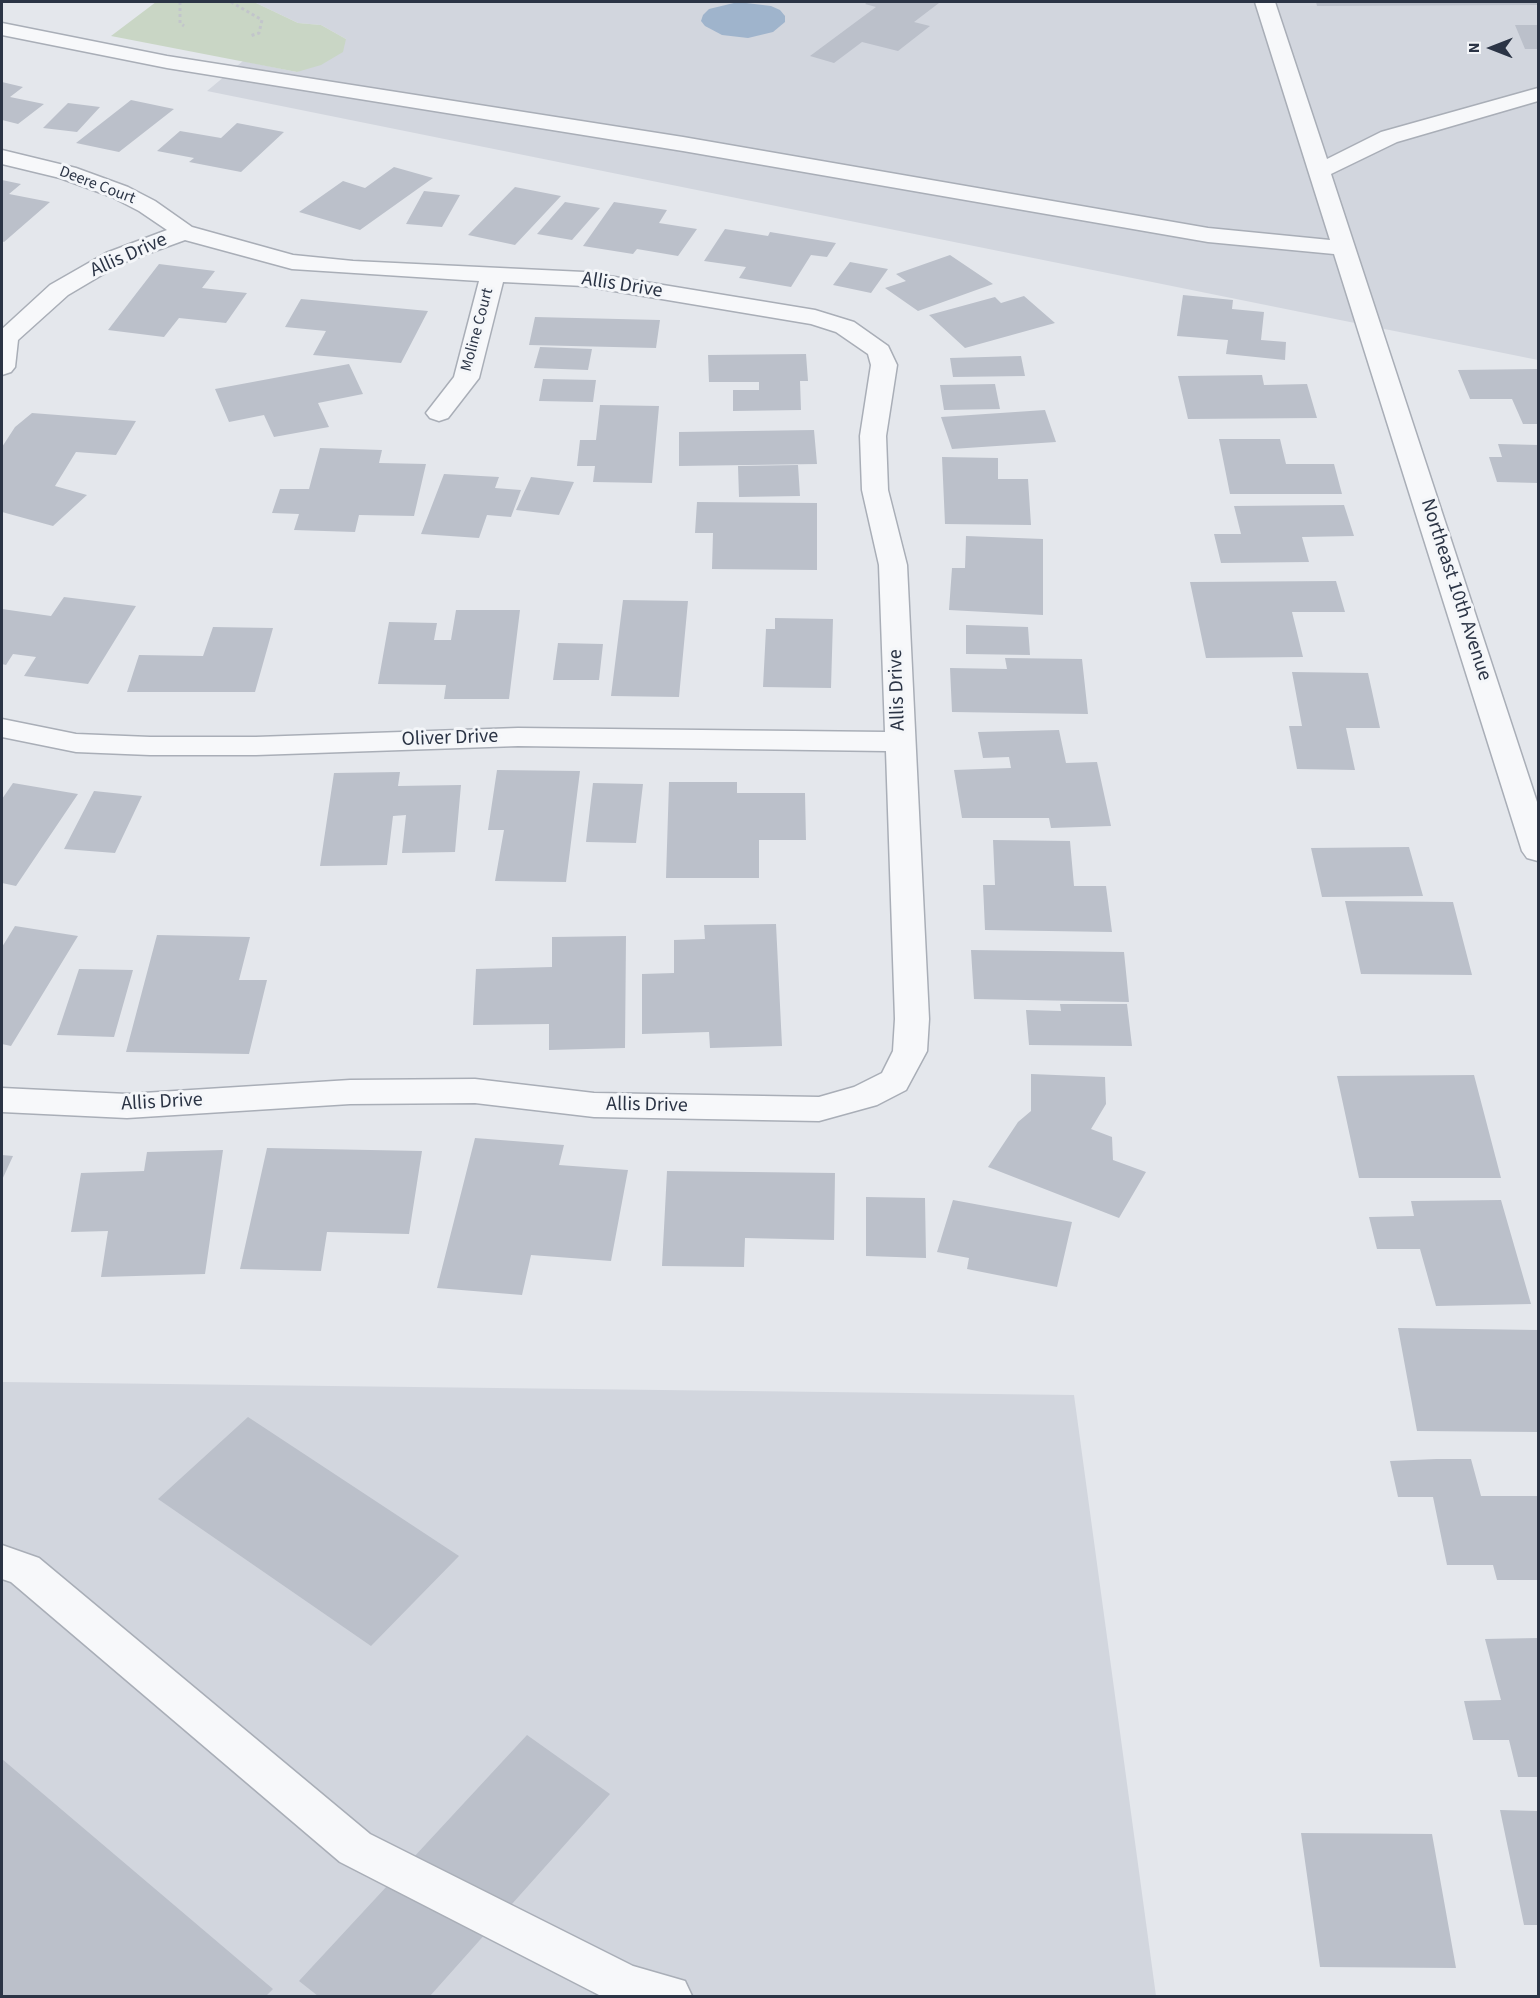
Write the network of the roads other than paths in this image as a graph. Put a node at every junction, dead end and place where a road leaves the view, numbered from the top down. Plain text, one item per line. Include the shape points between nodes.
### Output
1 (1265, 2) edge
2 (2, 29) edge
3 (1539, 94) edge
4 (2, 157) edge
5 (1319, 171) junction
6 (184, 232) junction
7 (1344, 248) junction
8 (493, 274) junction
9 (2, 367) edge
10 (439, 413) dead end
11 (2, 728) edge
12 (899, 742) junction
13 (1539, 851) edge
14 (2, 1100) edge
15 (2, 1562) edge
16 (669, 1996) edge

1 - 5 street, Northeast 10th Avenue
2 - 7 street via 167,62 683,144 1208,235
3 - 5 street via 1389,137
4 - 6 street, Deere Court via 68,173 120,192
5 - 7 street, Northeast 10th Avenue
6 - 8 street, Allis Drive via 292,262
6 - 9 street, Allis Drive via 114,258 59,290 6,338
7 - 13 street, Northeast 10th Avenue
8 - 10 street, Moline Court via 466,378
8 - 12 street, Allis Drive via 584,279 815,317 845,327 879,351 884,365 873,436 874,469 894,565
11 - 12 street, Oliver Drive via 76,743 150,746 518,737
12 - 14 street, Allis Drive via 912,1019 910,1051 894,1081 865,1096 819,1109 594,1105 475,1091 350,1092 127,1106
15 - 16 street via 25,1570 355,1848 627,1986

